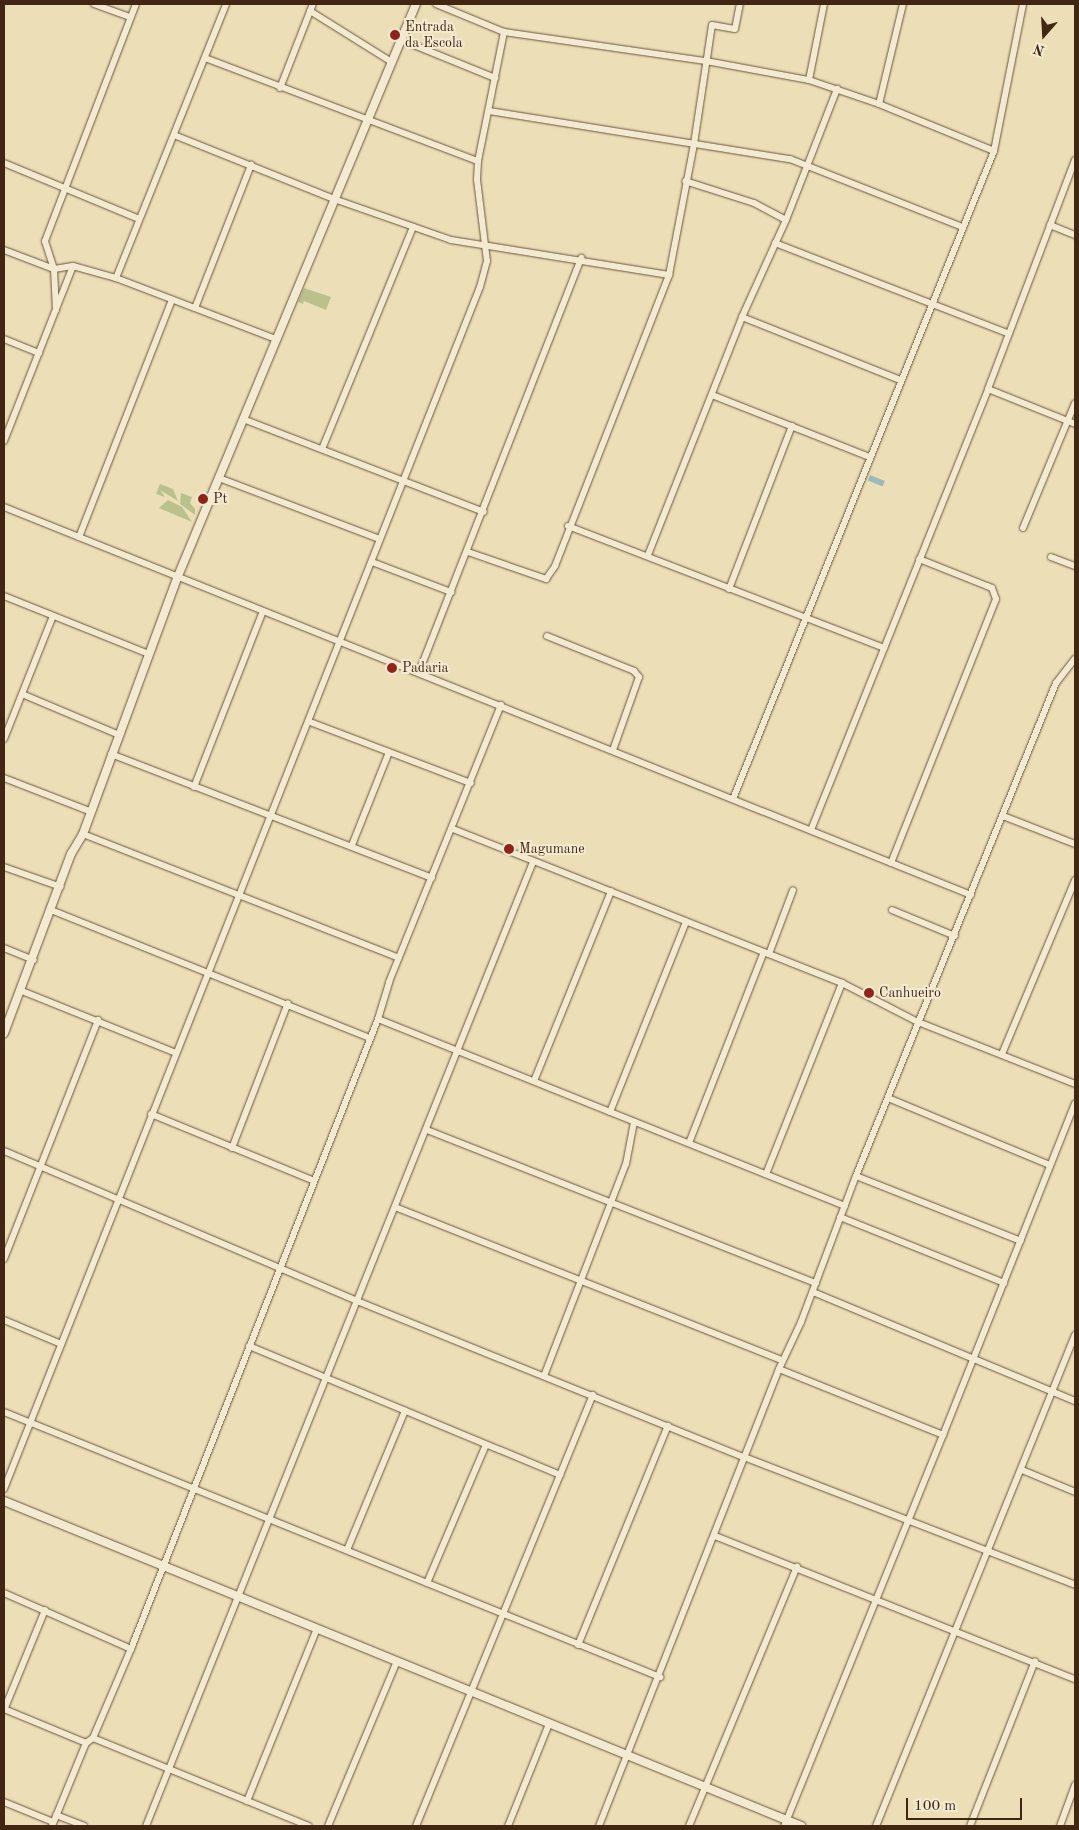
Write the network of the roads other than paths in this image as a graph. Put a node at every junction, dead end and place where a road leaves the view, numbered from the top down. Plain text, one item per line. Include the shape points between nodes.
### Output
1 (94, 4) edge
2 (136, 4) edge
3 (226, 4) edge
4 (416, 4) edge
5 (436, 4) edge
6 (740, 4) edge
7 (824, 4) edge
8 (903, 4) edge
9 (1023, 4) edge
10 (312, 7) edge
11 (130, 17) junction
12 (504, 32) junction
13 (399, 39) junction
14 (205, 58) junction
15 (390, 61) junction
16 (706, 61) junction
17 (495, 78) junction
18 (809, 80) junction
19 (280, 88) junction
20 (837, 89) junction
21 (879, 104) junction
22 (489, 111) junction
23 (366, 120) junction
24 (174, 134) junction
25 (694, 144) junction
26 (994, 151) junction
27 (1075, 160) edge
28 (478, 161) junction
29 (4, 163) edge
30 (809, 164) junction
31 (251, 165) junction
32 (685, 181) junction
33 (66, 188) junction
34 (334, 199) junction
35 (139, 219) junction
36 (786, 220) junction
37 (1050, 225) junction
38 (414, 227) junction
39 (963, 227) junction
40 (1075, 235) edge
41 (775, 243) junction
42 (486, 245) junction
43 (4, 250) edge
44 (581, 258) junction
45 (73, 266) junction
46 (54, 269) junction
47 (669, 275) junction
48 (116, 278) junction
49 (172, 300) junction
50 (931, 303) junction
51 (195, 308) junction
52 (56, 310) junction
53 (742, 317) junction
54 (1007, 333) junction
55 (4, 339) edge
56 (276, 339) junction
57 (39, 353) junction
58 (900, 380) junction
59 (988, 389) junction
60 (712, 395) junction
61 (1075, 403) edge
62 (243, 420) junction
63 (1067, 420) junction
64 (1075, 424) edge
65 (792, 426) junction
66 (4, 441) edge
67 (322, 449) junction
68 (869, 457) junction
69 (219, 478) junction
70 (404, 480) junction
71 (4, 509) edge
72 (484, 512) junction
73 (568, 526) junction
74 (1024, 528) dead end
75 (79, 537) junction
76 (380, 538) junction
77 (468, 552) junction
78 (648, 555) junction
79 (1050, 557) dead end
80 (919, 559) junction
81 (372, 562) junction
82 (1075, 566) edge
83 (178, 576) junction
84 (729, 589) junction
85 (451, 592) junction
86 (4, 596) edge
87 (263, 611) junction
88 (53, 616) junction
89 (804, 616) junction
90 (547, 636) dead end
91 (339, 640) junction
92 (884, 648) junction
93 (149, 654) junction
94 (1075, 659) edge
95 (419, 672) junction
96 (22, 694) junction
97 (501, 706) junction
98 (310, 722) junction
99 (117, 734) junction
100 (4, 739) edge
101 (613, 750) junction
102 (390, 752) junction
103 (111, 754) junction
104 (4, 778) edge
105 (471, 783) junction
106 (194, 787) junction
107 (733, 800) junction
108 (89, 812) junction
109 (271, 815) junction
110 (1003, 816) junction
111 (453, 829) junction
112 (811, 830) junction
113 (83, 834) junction
114 (1075, 844) edge
115 (352, 845) junction
116 (533, 862) junction
117 (891, 863) junction
118 (4, 867) edge
119 (432, 878) junction
120 (1075, 880) edge
121 (61, 887) junction
122 (793, 890) dead end
123 (611, 891) junction
124 (238, 894) junction
125 (970, 895) junction
126 (51, 910) junction
127 (892, 910) dead end
128 (686, 922) junction
129 (955, 936) junction
130 (4, 948) edge
131 (766, 953) junction
132 (399, 958) junction
133 (34, 960) junction
134 (207, 972) junction
135 (842, 983) junction
136 (22, 991) junction
137 (288, 1003) junction
138 (378, 1019) junction
139 (98, 1020) junction
140 (918, 1022) junction
141 (4, 1033) edge
142 (370, 1038) junction
143 (457, 1051) junction
144 (174, 1052) junction
145 (1002, 1054) junction
146 (534, 1081) junction
147 (1075, 1084) edge
148 (888, 1098) junction
149 (1075, 1103) edge
150 (610, 1112) junction
151 (151, 1114) junction
152 (634, 1122) junction
153 (427, 1130) junction
154 (689, 1144) junction
155 (232, 1148) junction
156 (4, 1151) edge
157 (1050, 1165) junction
158 (40, 1166) junction
159 (766, 1174) junction
160 (856, 1176) junction
161 (314, 1181) junction
162 (117, 1200) junction
163 (610, 1202) junction
164 (844, 1206) junction
165 (395, 1207) junction
166 (840, 1218) junction
167 (1021, 1241) junction
168 (4, 1259) edge
169 (280, 1267) junction
170 (579, 1280) junction
171 (816, 1283) junction
172 (1004, 1283) junction
173 (813, 1292) junction
174 (357, 1301) junction
175 (4, 1320) edge
176 (1075, 1335) edge
177 (61, 1344) junction
178 (249, 1346) junction
179 (975, 1358) junction
180 (782, 1360) junction
181 (779, 1369) junction
182 (544, 1376) junction
183 (327, 1380) junction
184 (1054, 1391) junction
185 (593, 1395) junction
186 (1075, 1401) edge
187 (405, 1411) junction
188 (4, 1412) edge
189 (31, 1424) junction
190 (668, 1426) junction
191 (943, 1436) junction
192 (486, 1445) junction
193 (744, 1457) junction
194 (1022, 1470) junction
195 (560, 1475) junction
196 (4, 1489) edge
197 (193, 1489) junction
198 (1075, 1492) edge
199 (4, 1501) edge
200 (271, 1520) junction
201 (908, 1520) junction
202 (716, 1536) junction
203 (347, 1550) junction
204 (988, 1551) junction
205 (164, 1566) junction
206 (796, 1567) junction
207 (426, 1583) junction
208 (1075, 1585) edge
209 (4, 1593) edge
210 (240, 1596) junction
211 (875, 1598) junction
212 (45, 1610) junction
213 (502, 1616) junction
214 (317, 1629) junction
215 (956, 1630) junction
216 (578, 1645) junction
217 (131, 1649) junction
218 (397, 1661) junction
219 (1035, 1661) junction
220 (660, 1678) junction
221 (1075, 1679) edge
222 (471, 1693) junction
223 (4, 1710) edge
224 (549, 1724) junction
225 (93, 1738) junction
226 (86, 1743) junction
227 (628, 1756) junction
228 (169, 1770) junction
229 (1075, 1785) edge
230 (705, 1788) junction
231 (247, 1800) junction
232 (4, 1802) edge
233 (54, 1821) edge
234 (785, 1823) edge
235 (84, 1826) edge
236 (146, 1826) edge
237 (309, 1826) edge
238 (328, 1826) edge
239 (416, 1826) edge
240 (508, 1826) edge
241 (599, 1826) edge
242 (689, 1826) edge
243 (801, 1826) edge
244 (876, 1826) edge
245 (970, 1826) edge
246 (1060, 1826) edge

1 - 11 street
2 - 11 street
3 - 14 street
4 - 13 street
5 - 12 street
6 - 16 street via 735,29 712,25
7 - 18 street
8 - 21 street
9 - 26 street
10 - 15 street
10 - 19 street
11 - 33 street
12 - 16 street
12 - 17 street
13 - 15 street
13 - 17 street
14 - 19 street
14 - 24 street
15 - 23 street
16 - 18 street
16 - 25 street
17 - 22 street
18 - 20 street
19 - 23 street
20 - 21 street
20 - 30 street
21 - 26 street
22 - 25 street
22 - 28 street
23 - 28 street
23 - 34 street
24 - 31 street
24 - 35 street
25 - 30 street
25 - 32 street
26 - 39 street
27 - 37 street
28 - 42 street via 477,180
29 - 33 street
30 - 36 street
30 - 39 street
31 - 34 street
31 - 51 street
32 - 36 street via 754,203
32 - 47 street
33 - 35 street
33 - 46 street via 45,241
34 - 38 street
34 - 56 street
35 - 48 street
36 - 41 street
37 - 40 street
37 - 54 street
38 - 42 street via 451,240
38 - 67 street
39 - 50 street
41 - 50 street
41 - 53 street
42 - 44 street
42 - 70 street via 487,261 480,287
43 - 46 street
44 - 47 street
44 - 72 street
45 - 46 street
45 - 48 street
45 - 52 street
46 - 52 street
47 - 73 street
48 - 49 street
49 - 51 street
49 - 75 street
50 - 54 street
50 - 58 street
51 - 56 street
52 - 57 street
53 - 58 street
53 - 60 street
54 - 59 street
55 - 57 street
56 - 62 street
57 - 66 street
58 - 68 street
59 - 63 street
59 - 80 street
60 - 65 street
60 - 78 street
61 - 63 street
62 - 67 street
62 - 69 street
63 - 64 street
63 - 74 street
65 - 68 street
65 - 84 street
67 - 70 street
68 - 89 street
69 - 76 street
69 - 83 street
70 - 72 street
70 - 76 street
71 - 75 street
72 - 77 street
73 - 77 street via 555,566 546,579
73 - 78 street
75 - 83 street
76 - 81 street
77 - 85 street
78 - 84 street
79 - 82 street
80 - 92 street
80 - 117 street via 992,588 996,598
81 - 85 street
81 - 91 street
83 - 87 street
83 - 93 street
84 - 89 street
85 - 95 street
86 - 88 street
87 - 91 street
87 - 106 street
88 - 93 street
88 - 96 street
89 - 92 street
89 - 107 street
90 - 101 street via 634,671 639,677
91 - 95 street
91 - 98 street
92 - 112 street
93 - 99 street
94 - 110 street via 1056,683
95 - 97 street
96 - 99 street
96 - 100 street
97 - 101 street
97 - 105 street
98 - 102 street
98 - 109 street
99 - 103 street
101 - 107 street
102 - 105 street
102 - 115 street
103 - 106 street
103 - 108 street
104 - 108 street
105 - 111 street
106 - 109 street
107 - 112 street
108 - 113 street
109 - 115 street
109 - 124 street
110 - 114 street
110 - 125 street
111 - 116 street
111 - 119 street
112 - 117 street
113 - 121 street
113 - 124 street
115 - 119 street
116 - 123 street
116 - 143 street
117 - 125 street
118 - 121 street
119 - 132 street
120 - 145 street
121 - 126 street
122 - 131 street
123 - 128 street
123 - 146 street
124 - 132 street
124 - 134 street
125 - 129 street
126 - 133 street
126 - 134 street
127 - 129 street
128 - 131 street
128 - 150 street
129 - 140 street
130 - 133 street
131 - 135 street
131 - 154 street
132 - 138 street
133 - 136 street
134 - 137 street
134 - 144 street
135 - 140 street
135 - 159 street
136 - 139 street
136 - 141 street
137 - 142 street
137 - 155 street
138 - 142 street
138 - 143 street
139 - 144 street
139 - 158 street
140 - 145 street
140 - 148 street
142 - 161 street
143 - 146 street
143 - 153 street
144 - 151 street
145 - 147 street
146 - 150 street
148 - 157 street
148 - 160 street
149 - 157 street
150 - 152 street
151 - 155 street
151 - 162 street
152 - 154 street
152 - 163 street via 626,1164
153 - 163 street
153 - 165 street
154 - 159 street
155 - 161 street
156 - 158 street
157 - 167 street
158 - 162 street
158 - 168 street
159 - 164 street
160 - 164 street
160 - 167 street
161 - 169 street
162 - 169 street
162 - 177 street
163 - 170 street
163 - 171 street
164 - 166 street
165 - 170 street
165 - 174 street
166 - 171 street
166 - 172 street
167 - 172 street
169 - 174 street
169 - 178 street
170 - 180 street
170 - 182 street
171 - 173 street
172 - 179 street
173 - 179 street
173 - 180 street
174 - 182 street
174 - 183 street
175 - 177 street
176 - 184 street
177 - 189 street
178 - 183 street
178 - 197 street
179 - 184 street
179 - 191 street
180 - 181 street
181 - 191 street
181 - 193 street
182 - 185 street
183 - 187 street
183 - 200 street
184 - 186 street
184 - 194 street
185 - 190 street
185 - 195 street
187 - 192 street
187 - 203 street
188 - 189 street
189 - 196 street
189 - 197 street
190 - 193 street
190 - 216 street
191 - 201 street
192 - 195 street
192 - 207 street
193 - 201 street
193 - 202 street
194 - 198 street
194 - 204 street
195 - 213 street
197 - 200 street
197 - 205 street
199 - 205 street
200 - 203 street
200 - 210 street
201 - 204 street
201 - 211 street
202 - 206 street
202 - 220 street
203 - 207 street
204 - 208 street
204 - 215 street
205 - 210 street
205 - 217 street
206 - 211 street
206 - 230 street
207 - 213 street
209 - 212 street
210 - 214 street
210 - 228 street
211 - 215 street
211 - 234 street
212 - 217 street
212 - 223 street
213 - 216 street
213 - 222 street
214 - 218 street
214 - 231 street
215 - 219 street
215 - 244 street
216 - 220 street
217 - 225 street
218 - 222 street
218 - 238 street
219 - 221 street
219 - 245 street
220 - 227 street
222 - 224 street
222 - 239 street
223 - 226 street
224 - 227 street
224 - 240 street
225 - 226 street
225 - 228 street
226 - 233 street
227 - 230 street
227 - 241 street
228 - 231 street
228 - 236 street
229 - 246 street
230 - 234 street
230 - 242 street
231 - 237 street
232 - 233 street
233 - 235 street
234 - 243 street

